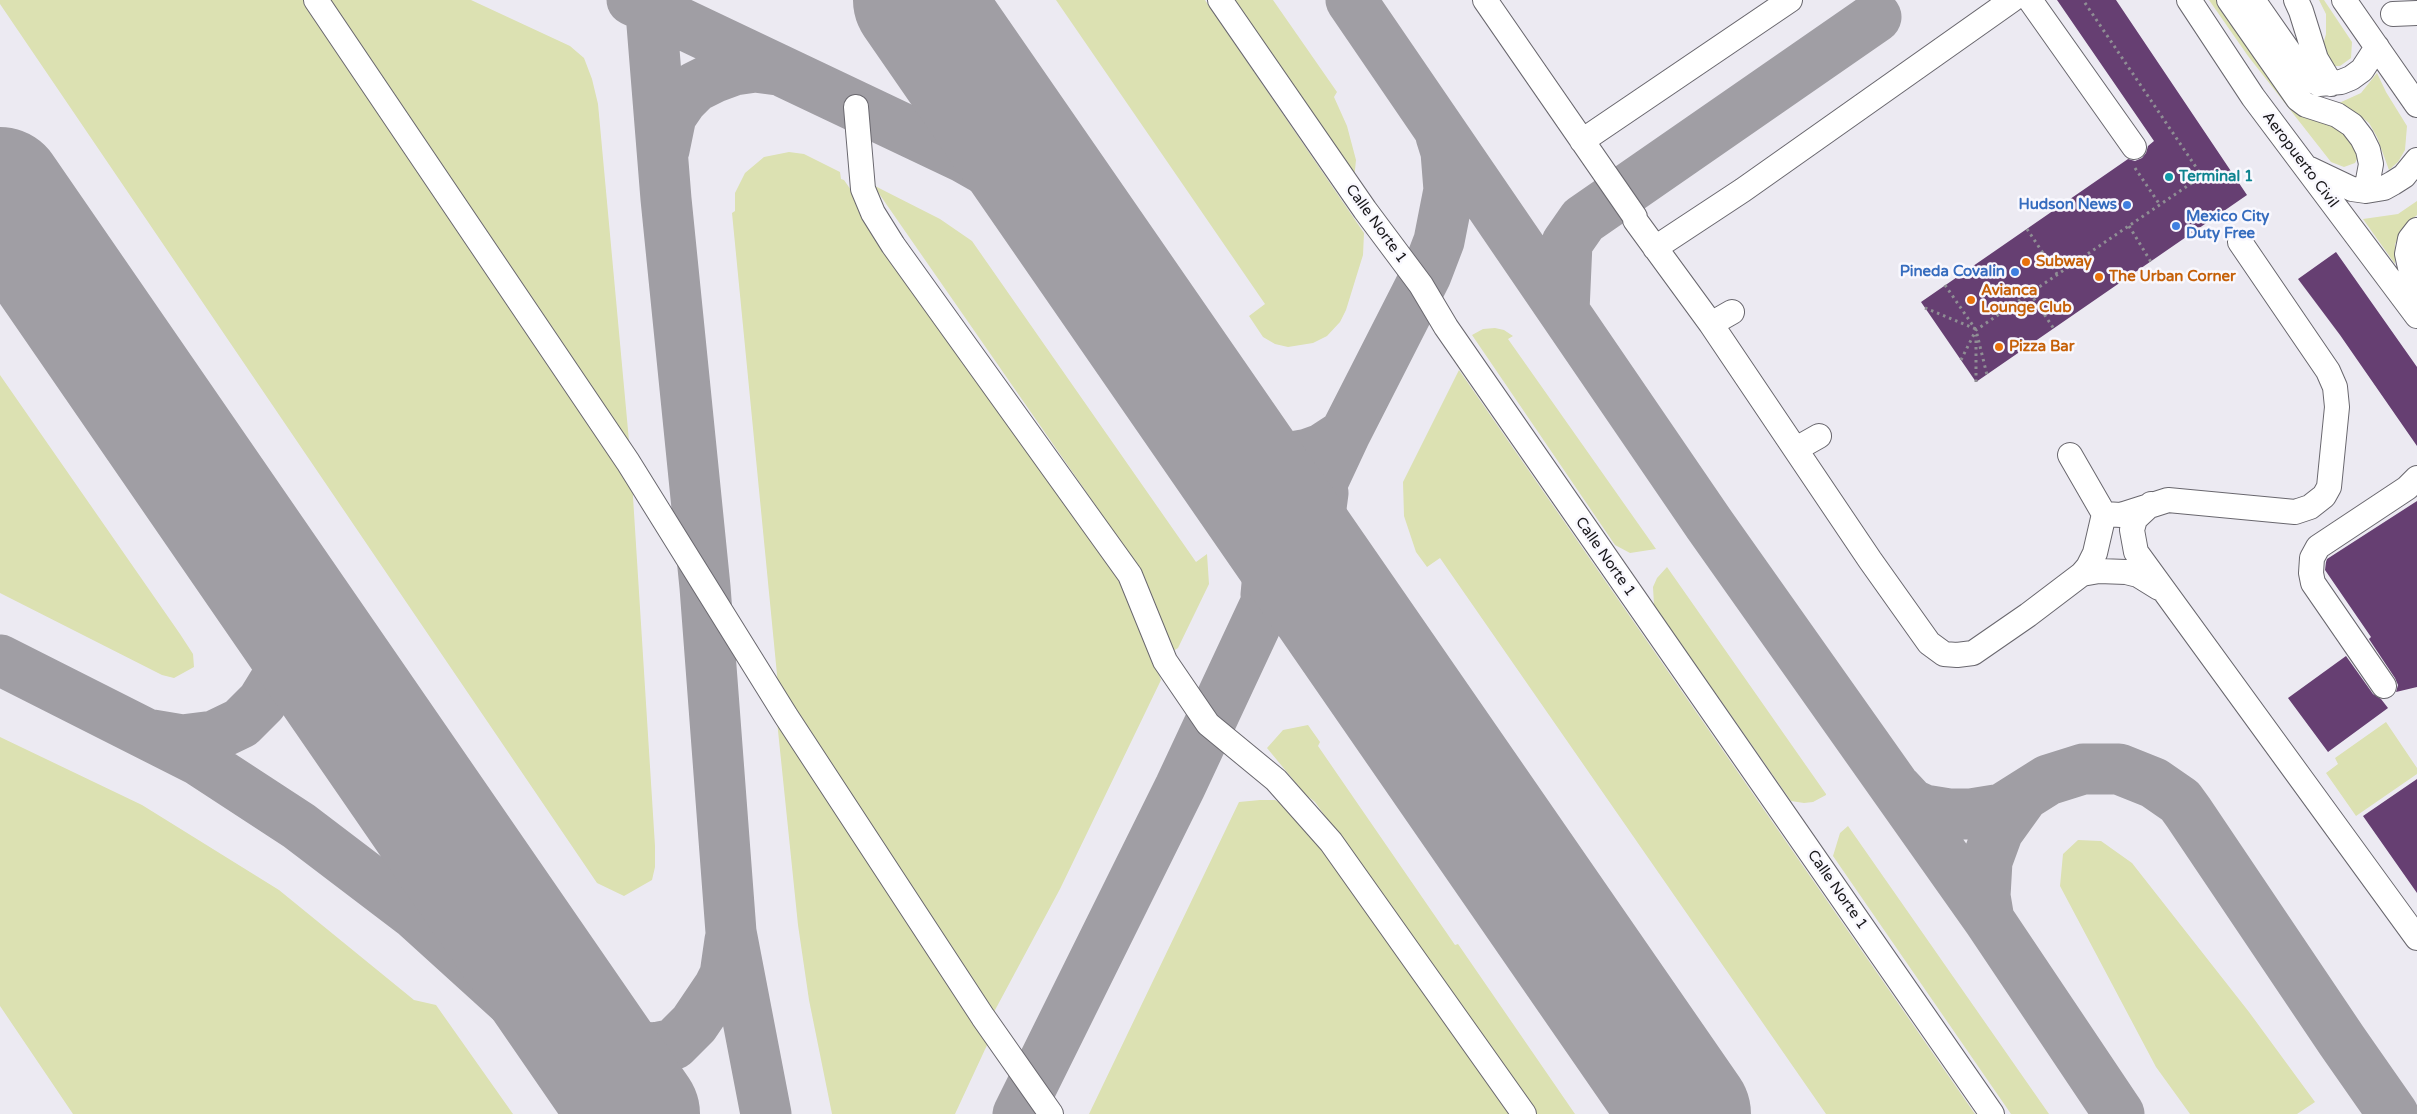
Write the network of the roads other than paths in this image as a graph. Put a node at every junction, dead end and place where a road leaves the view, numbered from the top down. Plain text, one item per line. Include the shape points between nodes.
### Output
1 (316, 0) edge
2 (1220, 0) edge
3 (1485, 0) edge
4 (1790, 0) edge
5 (2012, 0) edge
6 (2030, 0) edge
7 (2189, 0) edge
8 (2229, 0) edge
9 (2253, 0) edge
10 (2296, 0) edge
11 (2344, 0) edge
12 (2417, 13) edge
13 (2393, 14) dead end
14 (2376, 47) junction
15 (2330, 84) junction
16 (2417, 105) edge
17 (856, 107) dead end
18 (1582, 141) junction
19 (2134, 157) road end
20 (2417, 160) edge
21 (2306, 167) junction
22 (2366, 191) junction
23 (2417, 230) edge
24 (2240, 242) dead end
25 (1655, 248) junction
26 (2417, 298) edge
27 (1732, 312) dead end
28 (2417, 316) edge
29 (1711, 324) junction
30 (1819, 436) dead end
31 (1796, 450) junction
32 (2070, 455) dead end
33 (2417, 478) edge
34 (2151, 504) junction
35 (2104, 514) junction
36 (2082, 574) junction
37 (2163, 590) junction
38 (2384, 686) dead end
39 (2417, 938) edge
40 (1052, 1114) edge
41 (1524, 1114) edge
42 (1992, 1114) edge

1 - 40 street via 628,462 786,716 983,1017
2 - 42 street, Calle Norte 1 via 1365,210 1421,285 1446,327
3 - 18 street
4 - 18 street
5 - 25 street via 1743,190
6 - 19 street
7 - 21 street, Aeropuerto Civil via 2253,97
8 - 22 street via 2298,99 2336,115 2352,125 2362,138 2372,164
9 - 15 street via 2311,80
10 - 15 street via 2316,60
11 - 14 street
12 - 13 street
14 - 15 street via 2362,70 2351,78
14 - 16 street
17 - 41 street via 863,190 873,213 1130,575 1165,661 1208,724 1276,780 1331,842
18 - 25 street
20 - 22 street via 2404,176 2393,183
21 - 22 street via 2347,187
21 - 28 street, Aeropuerto Civil
23 - 26 street via 2410,239 2407,254
24 - 34 street via 2328,371 2335,387 2337,406 2329,487 2315,504 2294,512 2168,500
25 - 29 street
27 - 29 street
29 - 31 street
30 - 31 street
31 - 36 street via 1929,643 1944,654 1973,653
32 - 35 street
33 - 38 street via 2318,547 2312,558 2313,583
34 - 35 street via 2121,515
34 - 37 street via 2135,518 2132,530 2136,552
35 - 36 street via 2095,553
36 - 37 street via 2126,572 2138,575
37 - 39 street

